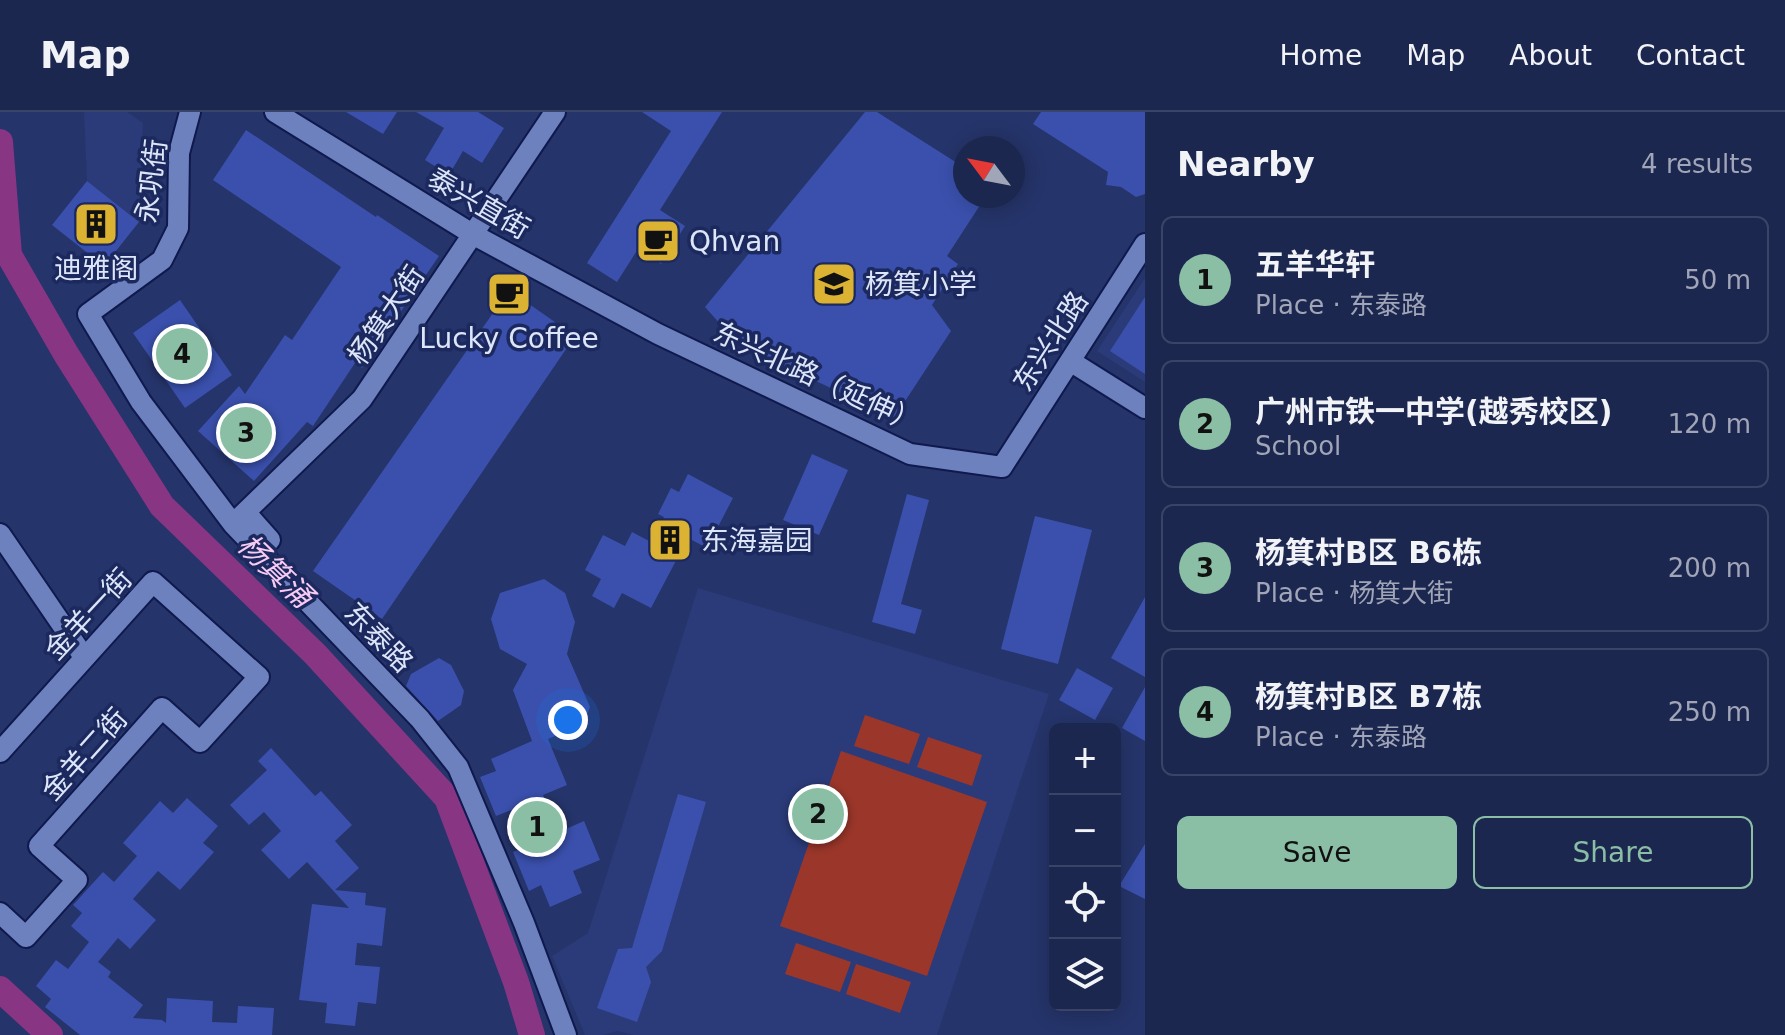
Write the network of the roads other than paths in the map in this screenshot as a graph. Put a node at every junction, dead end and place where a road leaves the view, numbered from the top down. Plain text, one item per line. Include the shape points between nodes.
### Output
1 (190, 112) edge
2 (275, 112) edge
3 (555, 112) edge
4 (474, 235) junction
5 (1145, 244) edge
6 (88, 314) joint
7 (658, 334) joint
8 (1070, 361) junction
9 (1145, 408) edge
10 (1002, 467) joint
11 (240, 519) junction
12 (0, 534) edge
13 (270, 540) dead end
14 (84, 657) junction
15 (259, 677) joint
16 (0, 752) edge
17 (0, 913) edge
18 (566, 1035) edge

1 - 6 street, 永巩街 via 179,153 178,228 162,260
2 - 4 street, 泰兴直街
3 - 4 street, 杨箕大街
4 - 7 street, 泰兴直街
4 - 11 street, 杨箕大街 via 362,399
5 - 8 street, 东兴北路
6 - 11 street, 东泰路 via 141,402
7 - 10 street, 东兴北路（延伸） via 910,454
8 - 9 street
8 - 10 street, 东兴北路
11 - 13 street
11 - 18 street, 东泰路 via 458,767
12 - 14 street
14 - 15 street, 金羊一街 via 153,582
14 - 16 street, 金羊一街
15 - 17 street, 金羊二街 via 200,742 162,708 39,846 77,880 26,937

